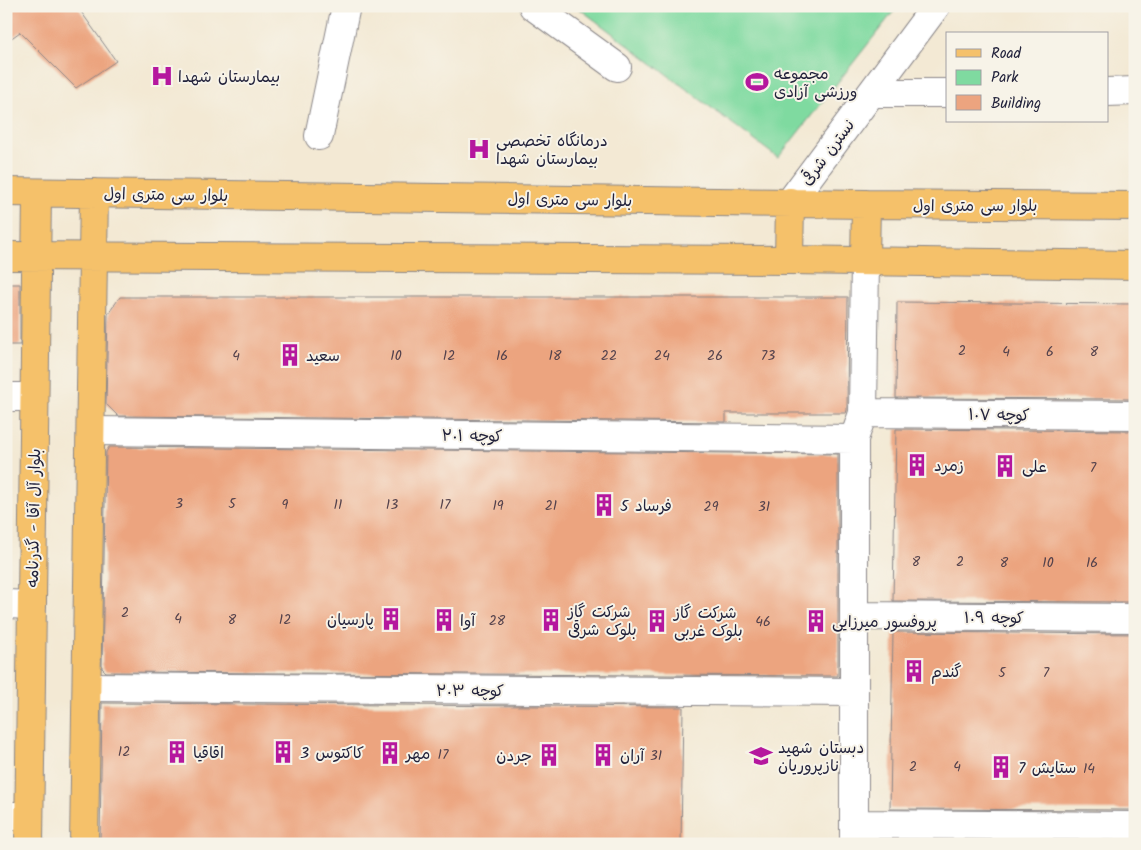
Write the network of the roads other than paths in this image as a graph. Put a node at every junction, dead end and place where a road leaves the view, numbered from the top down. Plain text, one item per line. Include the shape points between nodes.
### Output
1 (346, 6) edge
2 (533, 6) edge
3 (936, 6) edge
4 (617, 68) dead end
5 (1135, 91) edge
6 (946, 92) edge
7 (1108, 92) edge
8 (872, 93) junction
9 (319, 136) dead end
10 (6, 192) edge
11 (37, 193) junction
12 (94, 193) junction
13 (790, 202) junction
14 (866, 204) junction
15 (1135, 206) edge
16 (6, 256) edge
17 (36, 256) junction
18 (93, 257) junction
19 (789, 260) junction
20 (865, 261) junction
21 (1135, 264) edge
22 (6, 397) edge
23 (34, 397) junction
24 (863, 413) junction
25 (1135, 416) edge
26 (90, 431) junction
27 (854, 438) junction
28 (19, 604) edge
29 (854, 616) junction
30 (1135, 618) edge
31 (87, 687) junction
32 (854, 692) junction
33 (18, 816) edge
34 (1135, 826) edge
35 (854, 834) edge
36 (29, 844) edge
37 (84, 844) edge

1 - 9 street
2 - 4 street
3 - 8 street, نسترن شرقی
5 - 7 street
6 - 8 street
8 - 13 street, نسترن شرقی
10 - 11 main road, بلوار سی متری اول
11 - 12 main road, بلوار سی متری اول
11 - 17 main road, بلوار آل آقا - گذرنامه
12 - 13 main road, بلوار سی متری اول
12 - 18 main road
13 - 14 main road, بلوار سی متری اول
13 - 19 main road
14 - 15 main road, بلوار سی متری اول
14 - 20 main road
16 - 17 main road
17 - 18 main road
17 - 23 main road, بلوار آل آقا - گذرنامه
18 - 19 main road
18 - 26 main road
19 - 20 main road
20 - 21 main road
20 - 24 street
22 - 23 street
23 - 28 main road, بلوار آل آقا - گذرنامه
24 - 25 street, کوچه ۱۰۷
24 - 27 street
26 - 27 street, کوچه ۲۰۱
26 - 31 main road
27 - 29 street
28 - 33 main road, بلوار آل آقا - گذرنامه
29 - 30 street, کوچه ۱۰۹
29 - 32 street
31 - 32 street, کوچه ۲۰۳
31 - 37 main road
32 - 35 street
33 - 36 main road, بلوار آل آقا - گذرنامه
34 - 35 street

